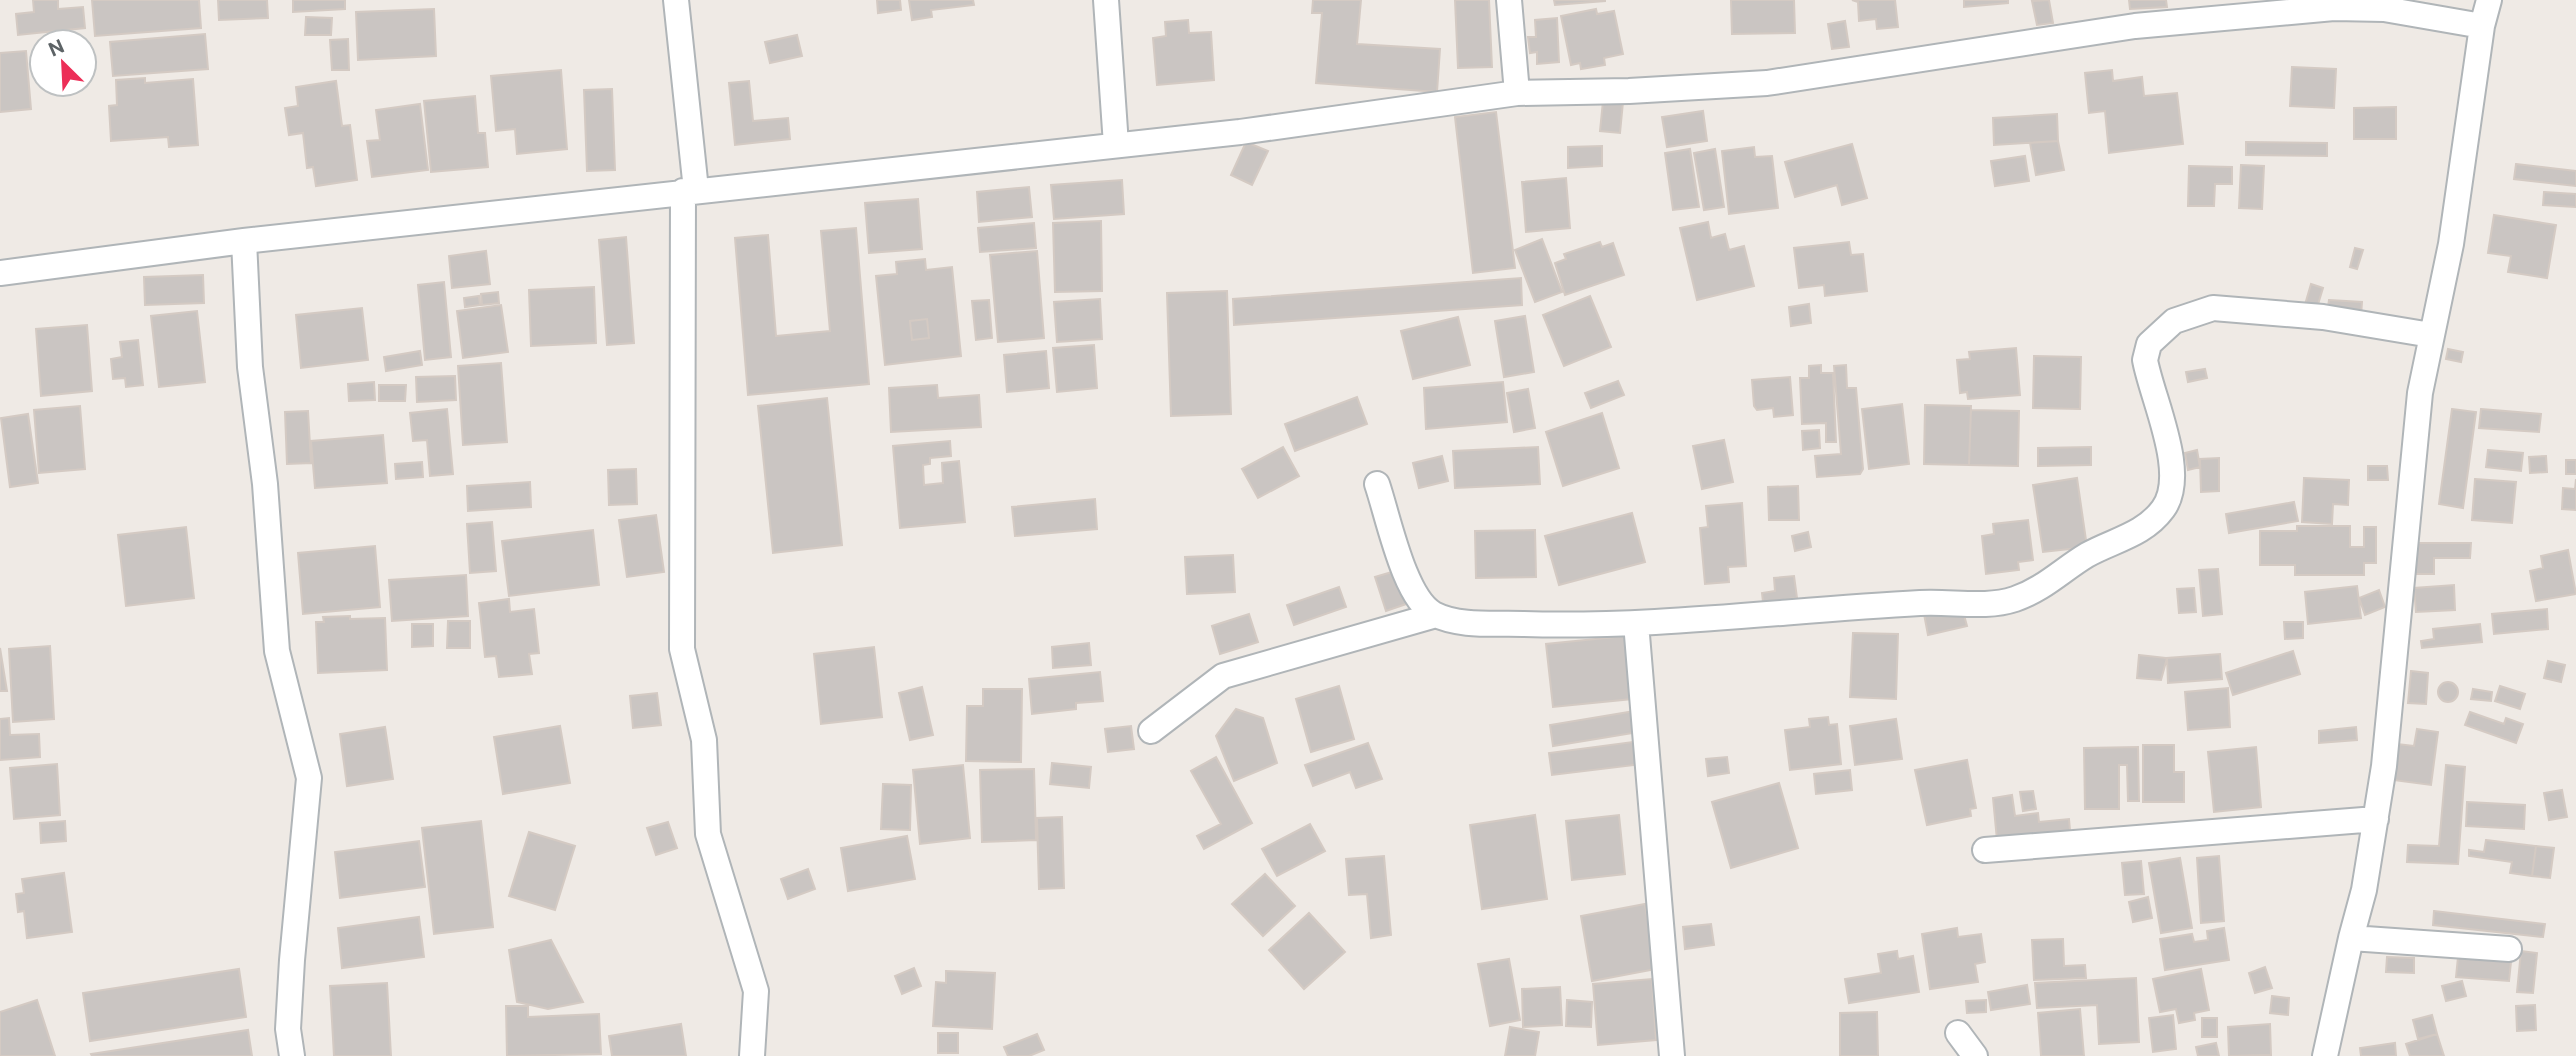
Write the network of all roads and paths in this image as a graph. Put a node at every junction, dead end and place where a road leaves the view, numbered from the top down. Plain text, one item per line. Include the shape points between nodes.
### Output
1 (676, 0) edge
2 (1106, 0) edge
3 (1509, 0) edge
4 (2489, 0) edge
5 (2482, 26) junction
6 (1517, 93) junction
7 (1116, 145) junction
8 (690, 190) junction
9 (244, 241) junction
10 (0, 273) edge
11 (2431, 335) junction
12 (1377, 484) dead end
13 (1436, 615) junction
14 (1636, 623) junction
15 (1151, 730) dead end
16 (2376, 820) junction
17 (1985, 850) dead end
18 (2351, 938) junction
19 (2509, 949) dead end
20 (1958, 1033) dead end
21 (292, 1056) edge
22 (752, 1056) edge
23 (1672, 1056) edge
24 (1975, 1056) edge
25 (2325, 1056) edge

1 - 8 street
2 - 7 street
3 - 6 street
4 - 5 street
5 - 6 street via 2384,9 2290,11 2080,33 1767,83
5 - 11 street via 2451,244
6 - 7 street
7 - 8 street
8 - 9 street
8 - 22 street via 682,649 704,740 708,834 756,991
9 - 10 street
9 - 21 street via 250,367 265,484 277,651 309,778 292,960 288,1029
11 - 14 street via 2323,317 2213,308 2174,321 2149,345 2145,360 2172,473 2171,494 2164,508 2146,527 2089,554 2049,584 2014,600
11 - 16 street via 2420,393
12 - 13 street via 1416,596
13 - 14 street via 1459,622
13 - 15 street via 1223,676
14 - 23 street
16 - 17 street
16 - 18 street
18 - 19 street
18 - 25 street
20 - 24 street

